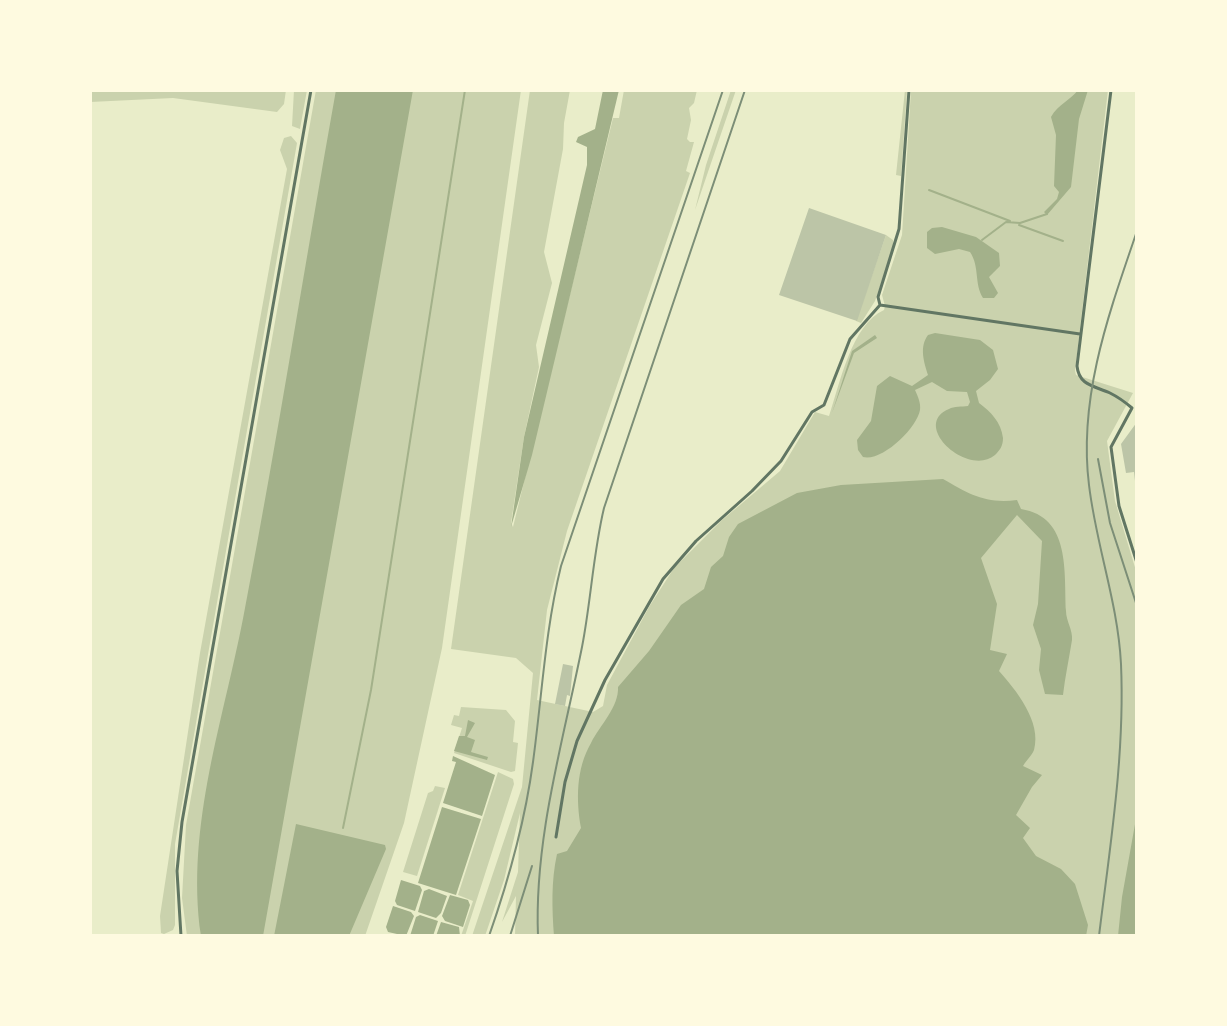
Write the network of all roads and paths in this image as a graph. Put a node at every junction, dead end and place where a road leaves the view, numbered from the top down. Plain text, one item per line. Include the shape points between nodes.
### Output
1 (311, 90) edge
2 (909, 90) edge
3 (1111, 90) edge
4 (880, 305) junction
5 (1080, 334) junction
6 (1137, 563) edge
7 (556, 837) dead end
8 (181, 936) edge

1 - 8 street via 182,822 177,871
2 - 4 street via 899,229
3 - 5 street
4 - 5 street
4 - 7 street via 850,339 824,405 812,412 781,461 663,579 577,741
5 - 6 street via 1077,373 1084,383 1132,408 1111,447 1119,506

